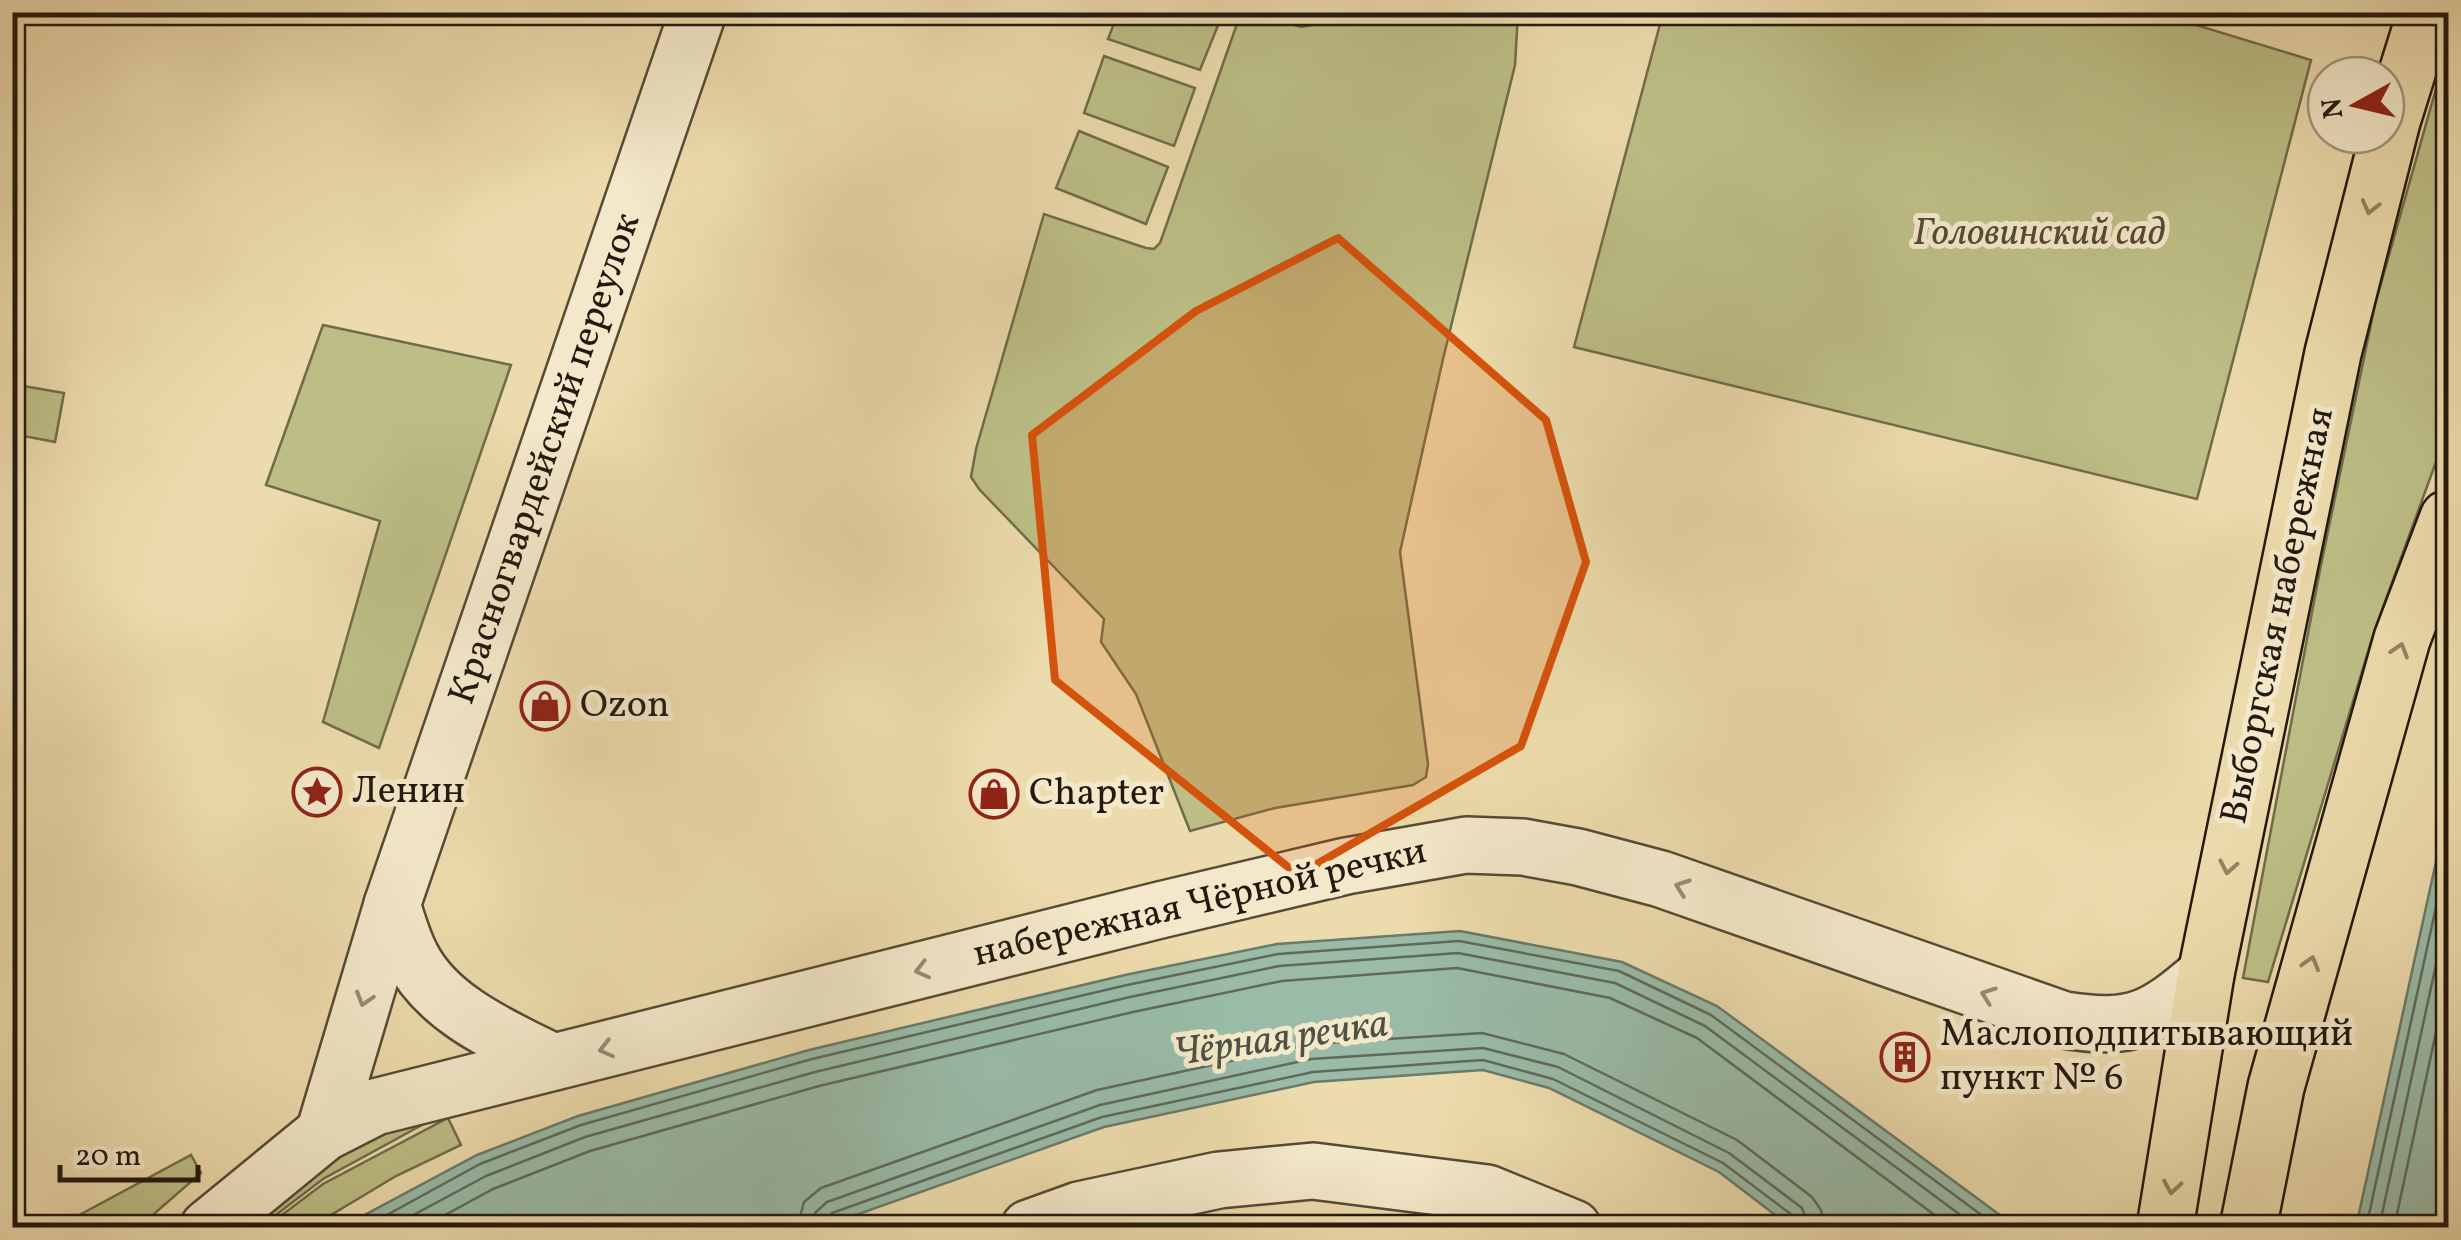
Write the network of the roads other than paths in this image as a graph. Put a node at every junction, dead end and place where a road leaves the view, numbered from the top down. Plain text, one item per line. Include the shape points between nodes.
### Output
1 (698, 12) edge
2 (2426, 12) edge
3 (2448, 518) edge
4 (392, 905) junction
5 (2206, 974) junction
6 (552, 1062) junction
7 (324, 1133) junction
8 (208, 1228) edge
9 (1029, 1228) edge
10 (1573, 1228) edge
11 (2165, 1228) edge
12 (2248, 1228) edge

1 - 4 street, Красногвардейский переулок
2 -> 5 main road, Выборгская набережная via 2333,353
12 -> 3 main road via 2296,1012 2402,639
4 - 6 street via 412,959 442,994 492,1032
4 -> 7 street, Красногвардейский переулок
5 -> 6 street, набережная Чёрной речки via 2142,1020 2064,1020 1660,879 1522,847 1466,845 1346,866
5 -> 11 main road, Выборгская набережная
6 - 7 street, набережная Чёрной речки via 375,1106
7 - 8 street, набережная Чёрной речки
9 - 10 street via 1079,1210 1218,1180 1313,1171 1488,1192

